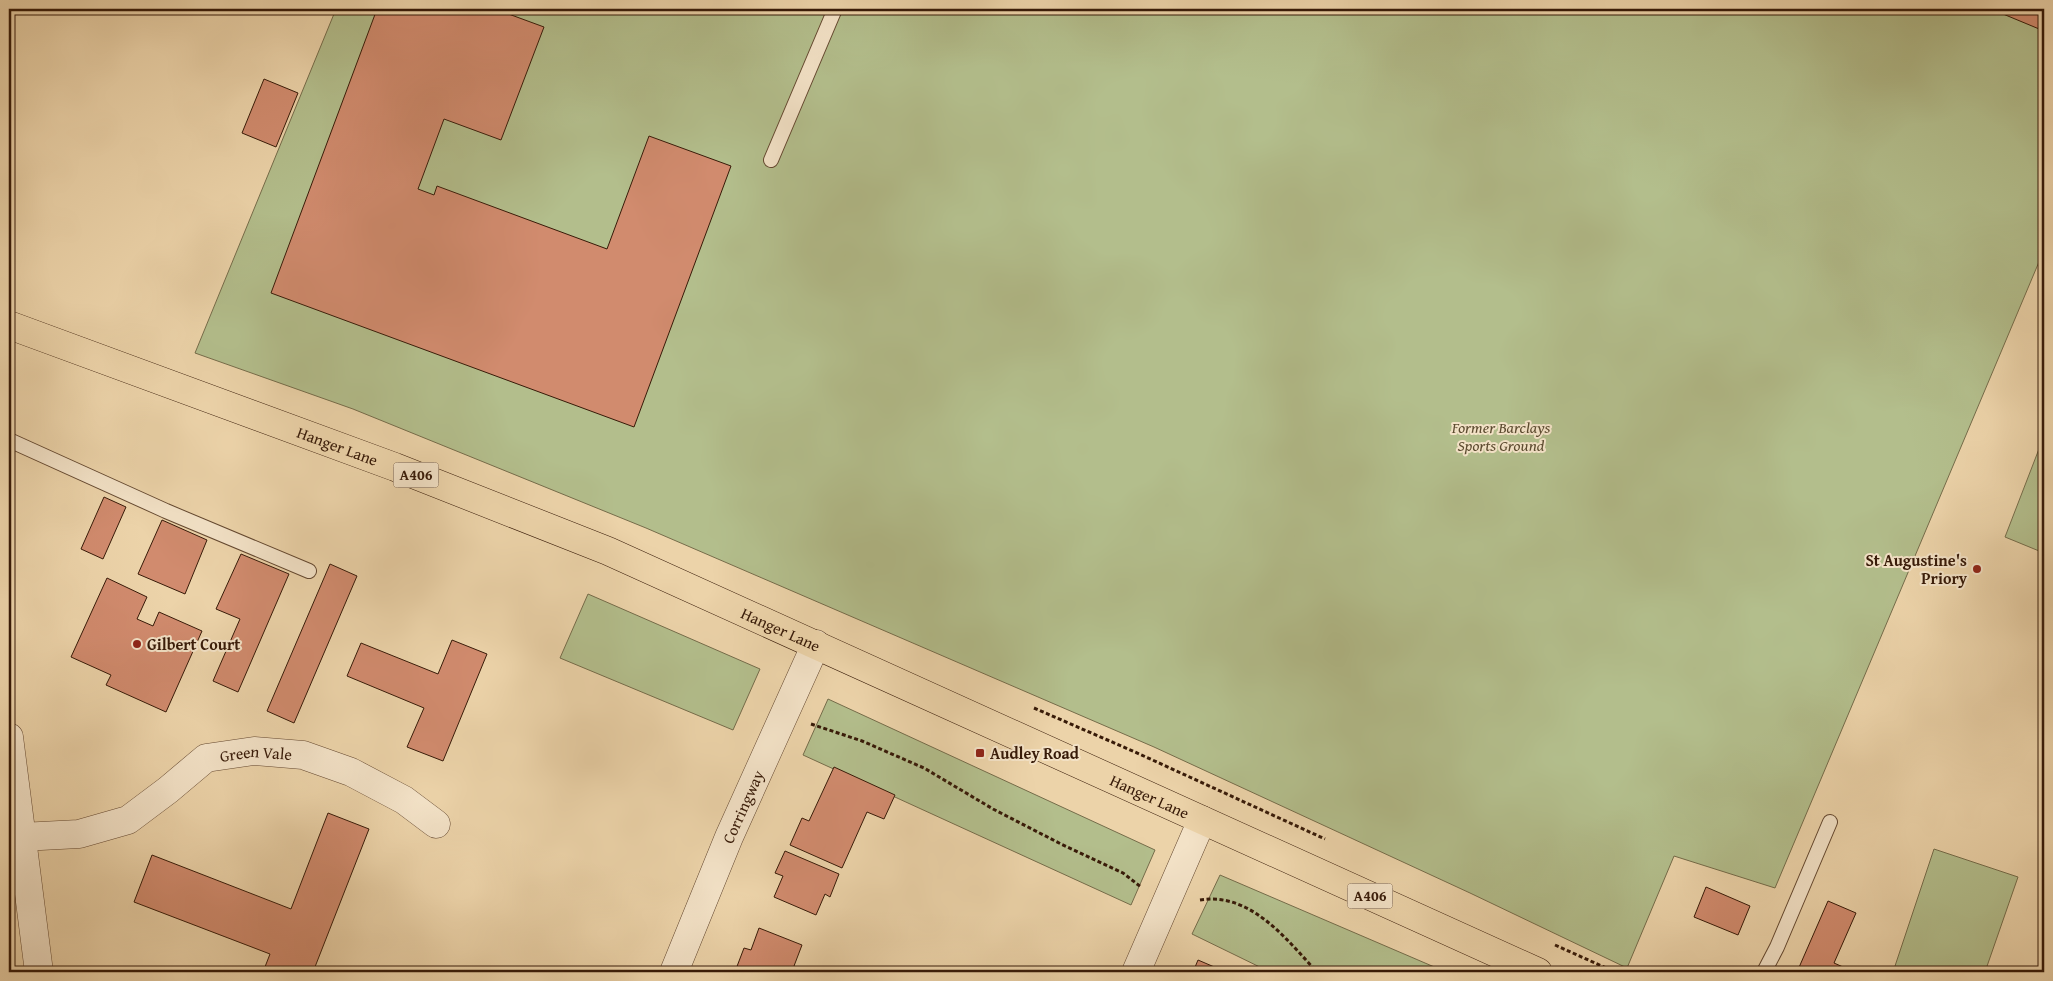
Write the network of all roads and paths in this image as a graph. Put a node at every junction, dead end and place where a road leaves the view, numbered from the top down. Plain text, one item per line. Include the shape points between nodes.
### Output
1 (835, 9) edge
2 (771, 160) dead end
3 (9, 325) edge
4 (9, 440) edge
5 (309, 571) dead end
6 (816, 644) junction
7 (786, 713) junction
8 (9, 737) edge
9 (1202, 820) junction
10 (1830, 822) dead end
11 (436, 824) dead end
12 (21, 837) junction
13 (1163, 905) junction
14 (39, 972) edge
15 (674, 972) edge
16 (1136, 972) edge
17 (1317, 972) edge
18 (1538, 972) edge
19 (1764, 972) edge

1 - 2 lane
3 - 6 highway, Hanger Lane / A406 via 395,467 590,543
4 - 5 lane
6 - 7 street, Corringway
6 - 9 highway, Hanger Lane / A406
7 - 13 path via 924,768 993,809 1122,873
7 - 15 street, Corringway via 729,837
8 - 12 street
9 - 13 street
9 - 18 highway, Hanger Lane / A406
10 - 19 lane
11 - 12 street, Green Vale via 404,800 351,772 303,755 254,751 206,758 128,820 79,834
12 - 14 street
13 - 16 street
13 - 17 path via 1213,898 1245,906 1279,931

